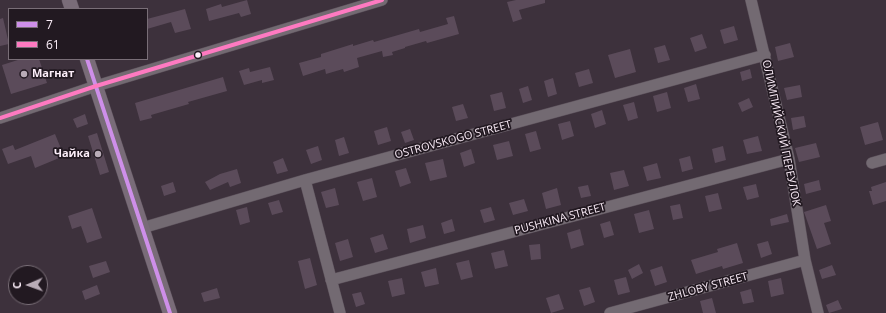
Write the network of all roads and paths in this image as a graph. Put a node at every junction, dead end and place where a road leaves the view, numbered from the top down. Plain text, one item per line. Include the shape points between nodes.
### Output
1 (382, 0) edge
2 (751, 0) edge
3 (764, 55) junction
4 (87, 60) edge
5 (96, 86) junction
6 (0, 118) edge
7 (789, 159) junction
8 (886, 159) edge
9 (872, 163) dead end
10 (305, 180) junction
11 (142, 228) junction
12 (805, 260) junction
13 (331, 280) junction
14 (170, 313) edge
15 (340, 313) edge
16 (610, 313) edge
17 (818, 313) edge

1 - 5 street
2 - 3 street, ОЛИМПИЙСКИЙ ПЕРЕУЛОК
3 - 7 street, ОЛИМПИЙСКИЙ ПЕРЕУЛОК
3 - 10 street, OSTROVSKOGO STREET
4 - 5 main road
5 - 6 street
5 - 11 main road
7 - 12 street, ОЛИМПИЙСКИЙ ПЕРЕУЛОК
7 - 13 street, PUSHKINA STREET
8 - 9 street
10 - 11 street, OSTROVSKOGO STREET
10 - 13 street
11 - 14 main road
12 - 16 street, ZHLOBY STREET
12 - 17 street, ОЛИМПИЙСКИЙ ПЕРЕУЛОК
13 - 15 street

